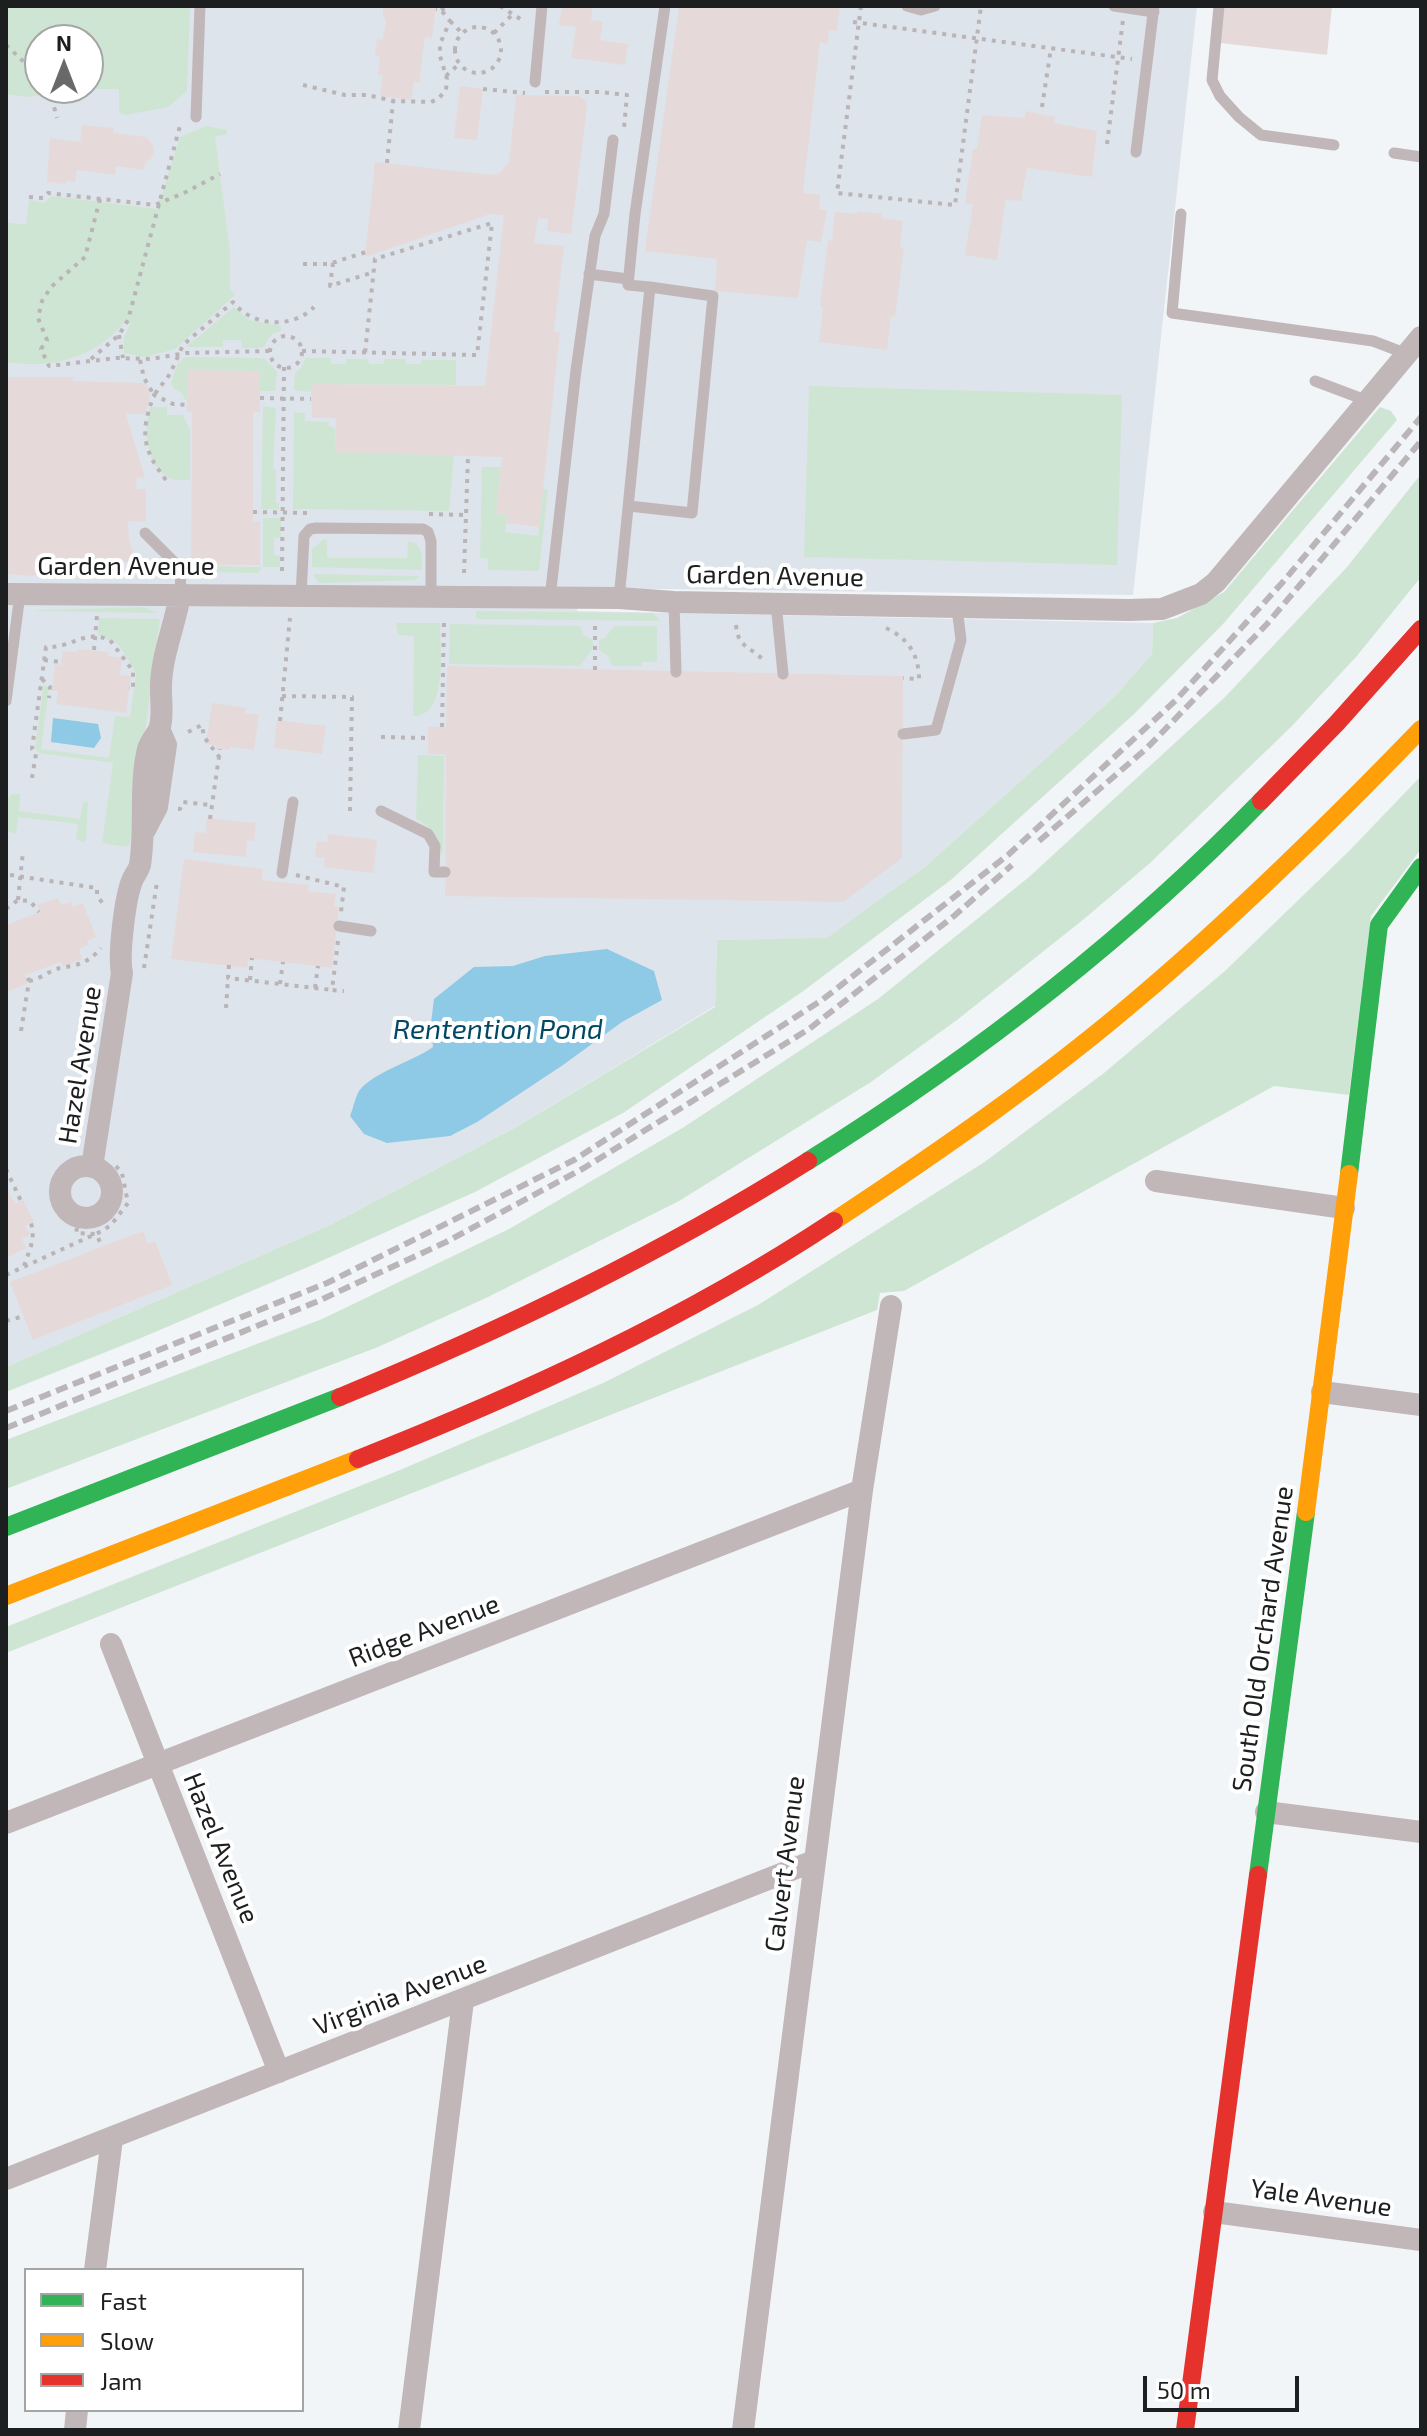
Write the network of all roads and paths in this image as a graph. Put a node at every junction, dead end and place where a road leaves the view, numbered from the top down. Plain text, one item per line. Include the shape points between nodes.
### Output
1 (200, 6) edge
2 (449, 6) edge
3 (500, 6) edge
4 (542, 6) edge
5 (665, 6) edge
6 (861, 6) edge
7 (907, 6) edge
8 (935, 6) edge
9 (981, 6) edge
10 (1219, 6) edge
11 (1119, 7) edge
12 (1154, 9) edge
13 (513, 14) junction
14 (450, 21) junction
15 (856, 22) junction
16 (539, 32) junction
17 (462, 33) junction
18 (494, 33) junction
19 (976, 38) junction
20 (6, 45) edge
21 (1051, 48) junction
22 (1118, 57) junction
23 (1147, 61) junction
24 (24, 62) edge
25 (459, 64) junction
26 (446, 76) junction
27 (535, 82) dead end
28 (303, 85) dead end
29 (483, 89) dead end
30 (394, 99) junction
31 (53, 104) edge
32 (1042, 107) dead end
33 (196, 117) dead end
34 (57, 118) dead end
35 (181, 120) dead end
36 (618, 138) joint
37 (1107, 144) dead end
38 (1334, 145) dead end
39 (1136, 152) dead end
40 (1394, 153) dead end
41 (1421, 157) edge
42 (387, 163) dead end
43 (220, 174) dead end
44 (29, 197) dead end
45 (100, 199) junction
46 (159, 203) junction
47 (1181, 214) dead end
48 (366, 252) dead end
49 (333, 263) junction
50 (303, 264) dead end
51 (374, 272) junction
52 (589, 274) junction
53 (628, 279) junction
54 (650, 287) junction
55 (314, 307) dead end
56 (119, 335) junction
57 (1414, 346) edge
58 (270, 351) junction
59 (302, 351) junction
60 (365, 353) junction
61 (179, 354) junction
62 (123, 358) junction
63 (90, 360) junction
64 (140, 360) junction
65 (284, 367) junction
66 (1315, 381) dead end
67 (154, 395) junction
68 (260, 398) dead end
69 (284, 399) junction
70 (311, 399) dead end
71 (1368, 401) junction
72 (187, 405) dead end
73 (468, 456) dead end
74 (166, 480) dead end
75 (629, 506) junction
76 (145, 533) dead end
77 (282, 571) dead end
78 (464, 573) dead end
79 (13, 594) edge
80 (180, 595) junction
81 (301, 596) junction
82 (431, 597) junction
83 (550, 598) junction
84 (619, 598) junction
85 (674, 602) junction
86 (776, 603) junction
87 (957, 608) junction
88 (97, 615) dead end
89 (290, 618) dead end
90 (444, 620) dead end
91 (595, 622) dead end
92 (736, 625) dead end
93 (886, 628) dead end
94 (1421, 629) edge
95 (95, 636) junction
96 (94, 650) dead end
97 (44, 660) junction
98 (61, 662) dead end
99 (595, 670) dead end
100 (676, 672) dead end
101 (767, 674) dead end
102 (783, 674) dead end
103 (903, 678) dead end
104 (42, 679) junction
105 (129, 688) dead end
106 (282, 696) junction
107 (49, 698) dead end
108 (6, 701) edge
109 (280, 721) dead end
110 (442, 727) dead end
111 (1421, 729) edge
112 (188, 732) dead end
113 (903, 734) dead end
114 (381, 737) dead end
115 (428, 738) dead end
116 (220, 749) dead end
117 (220, 758) junction
118 (32, 778) dead end
119 (293, 802) dead end
120 (350, 811) dead end
121 (381, 811) dead end
122 (210, 819) dead end
123 (23, 851) dead end
124 (1421, 867) edge
125 (445, 872) dead end
126 (282, 873) dead end
127 (10, 875) dead end
128 (20, 877) junction
129 (18, 900) junction
130 (6, 909) edge
131 (39, 912) dead end
132 (110, 918) dead end
133 (339, 926) dead end
134 (371, 931) dead end
135 (107, 936) dead end
136 (252, 958) dead end
137 (283, 962) dead end
138 (229, 965) dead end
139 (318, 966) dead end
140 (27, 975) dead end
141 (228, 978) junction
142 (250, 980) junction
143 (29, 981) junction
144 (280, 984) junction
145 (315, 988) junction
146 (332, 990) dead end
147 (226, 1008) dead end
148 (21, 1031) dead end
149 (92, 1167) junction
150 (6, 1169) edge
151 (1156, 1181) dead end
152 (21, 1201) dead end
153 (1344, 1208) junction
154 (79, 1218) junction
155 (31, 1223) dead end
156 (102, 1246) dead end
157 (24, 1266) dead end
158 (891, 1306) dead end
159 (24, 1316) dead end
160 (6, 1321) edge
161 (1322, 1392) junction
162 (1421, 1405) edge
163 (862, 1490) junction
164 (6, 1527) edge
165 (6, 1596) edge
166 (111, 1644) dead end
167 (158, 1765) junction
168 (1266, 1812) junction
169 (6, 1823) edge
170 (1421, 1832) edge
171 (814, 1861) junction
172 (463, 2001) junction
173 (279, 2072) junction
174 (112, 2139) junction
175 (6, 2179) edge
176 (1214, 2212) junction
177 (1421, 2240) edge
178 (95, 2268) edge
179 (409, 2430) edge
180 (743, 2430) edge
181 (1185, 2430) edge

1 - 33 lane
2 - 14 path via 438,10
3 - 13 path
4 - 16 lane
5 - 53 lane
6 - 15 path
7 - 8 lane
9 - 19 path
10 - 38 lane via 1212,80 1220,96 1261,135
11 - 12 lane
11 - 22 path
12 - 23 lane
13 - 16 path
13 - 18 path
14 - 17 path
14 - 26 path via 440,44
15 - 19 path
15 - 19 path via 837,193 955,205
16 - 27 lane
17 - 18 path via 472,27
17 - 25 path via 454,50
18 - 25 path via 501,46 493,68 480,74
19 - 21 path
20 - 24 path
21 - 22 path
21 - 32 path
22 - 23 path
22 - 37 path
23 - 39 lane
25 - 26 path
26 - 30 path via 446,90 438,99
28 - 30 path
29 - 36 path via 627,95
30 - 42 path
31 - 34 path
35 - 46 path
36 - 52 lane
40 - 41 lane
43 - 46 path
44 - 45 path via 48,193
45 - 46 path
45 - 63 path via 85,257 51,287 38,318 47,340 41,349 49,366
46 - 56 path via 128,320
47 - 57 lane via 1172,313
48 - 49 path
49 - 50 path
49 - 51 path via 330,286
51 - 60 path
51 - 60 path via 375,259 492,223 477,355
52 - 53 lane
52 - 83 lane
53 - 54 lane via 628,285
54 - 75 lane
54 - 75 lane via 713,296 712,311 692,513
55 - 61 path via 299,320 279,323 248,315 233,302
56 - 62 path
56 - 63 path
57 - 71 street, Garden Avenue
58 - 59 path via 275,339 285,336 295,338
58 - 61 path
58 - 65 path via 274,363
59 - 60 path
59 - 65 path via 294,365
61 - 64 path
61 - 67 path
62 - 63 path
62 - 64 path
64 - 67 path via 143,381
65 - 69 path
66 - 71 lane
67 - 72 path
67 - 74 path via 145,438 149,456
68 - 69 path
69 - 70 path
69 - 77 path
71 - 87 street, Garden Avenue via 1201,594 1162,609
73 - 78 path
75 - 84 lane
76 - 80 lane via 181,569
79 - 80 street, Garden Avenue
79 - 108 lane
80 - 81 street, Garden Avenue
80 - 149 street, Hazel Avenue via 170,631 159,729 149,747 142,806 145,830 139,870 131,882
81 - 82 street, Garden Avenue
81 - 82 lane via 304,536 316,528 428,532
82 - 83 street, Garden Avenue
83 - 84 street, Garden Avenue
84 - 85 street, Garden Avenue
85 - 86 street, Garden Avenue
85 - 100 lane
86 - 87 street, Garden Avenue
86 - 102 lane
87 - 113 lane via 961,640 936,730
88 - 95 path
89 - 106 path
90 - 110 path
91 - 99 path
92 - 101 path via 737,637 764,660
93 - 103 path via 898,633 916,658 919,679
94 - 164 main road via 1285,780 1118,935 1028,1009 839,1142 644,1258 540,1310 436,1357
95 - 96 path
95 - 97 path via 46,647
95 - 105 path via 110,640 122,653 133,671 133,689
97 - 98 path
97 - 104 path
104 - 107 path via 50,687
104 - 118 path
106 - 109 path
106 - 120 path via 352,697
111 - 165 main road via 1341,815 1171,974 988,1118 794,1246 693,1304 518,1392
112 - 117 path via 202,725
114 - 115 path
116 - 117 path
117 - 122 path
119 - 126 lane
121 - 125 lane via 428,834 435,846 434,872
123 - 128 path
124 - 153 main road, South Old Orchard Avenue via 1379,925
127 - 128 path
128 - 129 path
128 - 132 path via 97,888
129 - 130 path
129 - 131 path via 30,901
133 - 134 lane
135 - 143 path via 81,965
136 - 142 path
137 - 144 path
138 - 141 path
139 - 145 path
140 - 143 path
141 - 142 path
141 - 147 path
142 - 144 path
143 - 148 path
144 - 145 path
145 - 146 path
149 - 154 street, Hazel Avenue via 68,1172 60,1186 61,1203
149 - 154 street, Hazel Avenue via 110,1182 112,1198 95,1217
150 - 152 path
151 - 153 street
153 - 161 main road, South Old Orchard Avenue
154 - 156 path via 76,1233 96,1234
155 - 157 path via 33,1243
158 - 163 street, Calvert Avenue
159 - 160 path
161 - 162 street
161 - 168 main road, South Old Orchard Avenue
163 - 167 street, Ridge Avenue
163 - 171 street, Calvert Avenue
166 - 167 street, Hazel Avenue
167 - 169 street, Ridge Avenue
167 - 173 street, Hazel Avenue
168 - 170 street
168 - 176 main road, South Old Orchard Avenue
171 - 172 street, Virginia Avenue
171 - 180 street, Calvert Avenue
172 - 173 street, Virginia Avenue
172 - 179 street
173 - 174 street, Virginia Avenue
174 - 175 street, Virginia Avenue
174 - 178 street
176 - 177 street, Yale Avenue
176 - 181 main road, South Old Orchard Avenue

